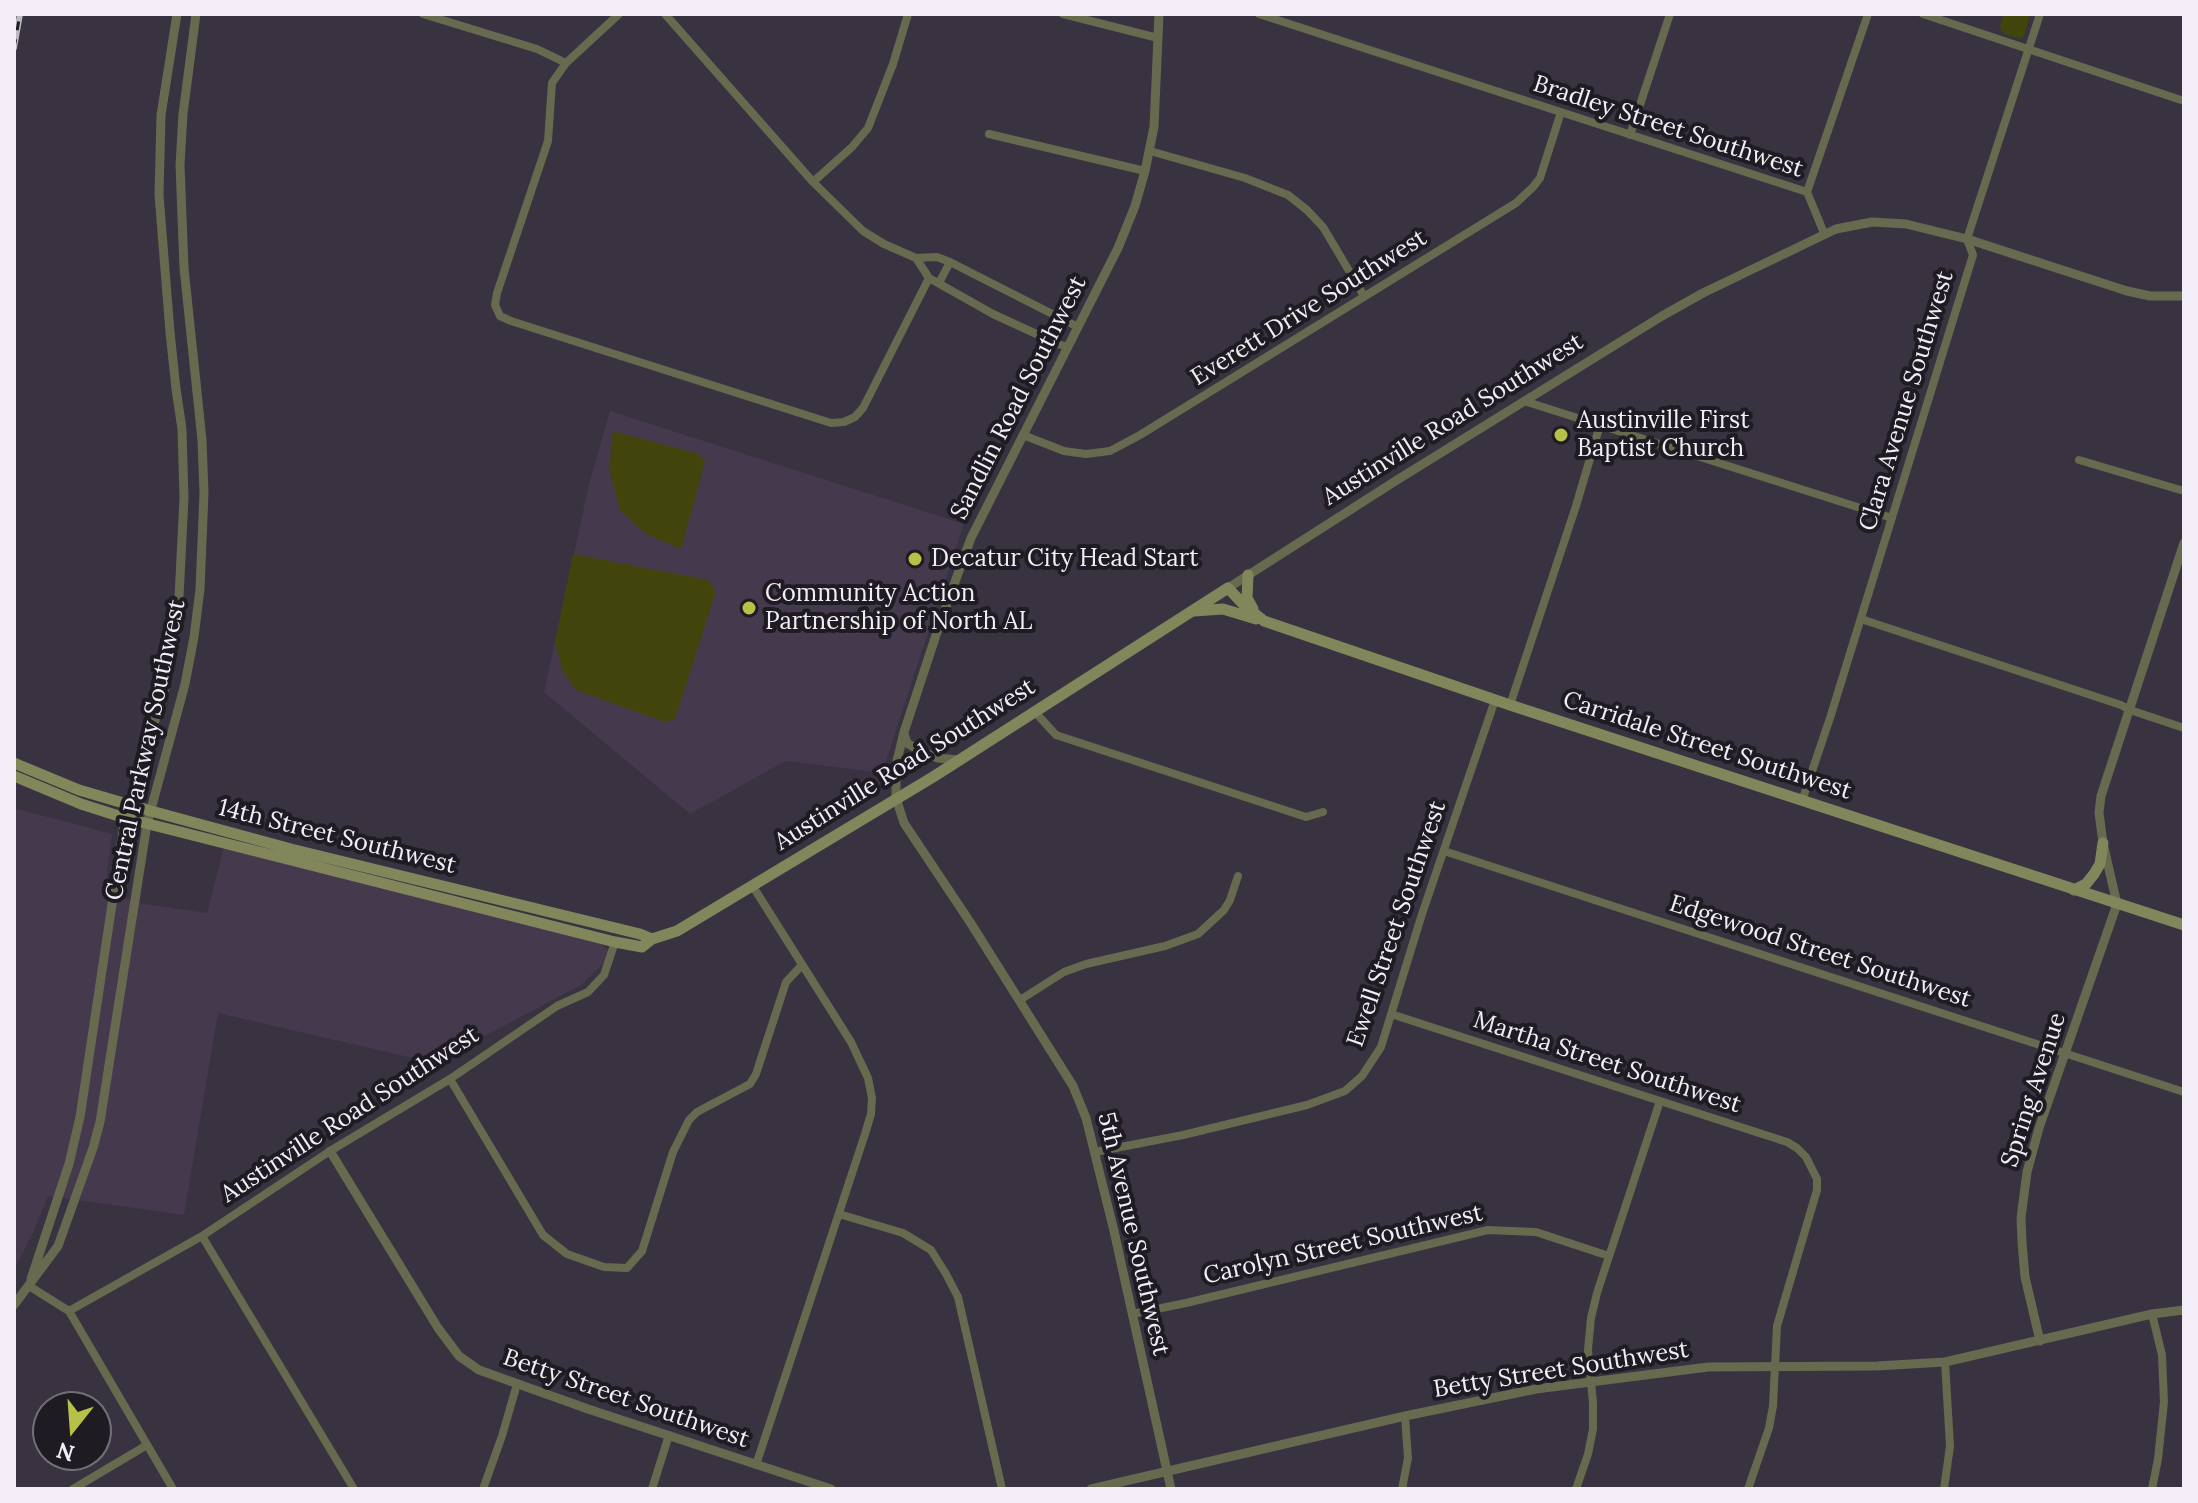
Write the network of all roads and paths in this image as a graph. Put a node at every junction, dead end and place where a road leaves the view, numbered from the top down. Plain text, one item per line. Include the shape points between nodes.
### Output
1 (177, 14) edge
2 (196, 14) edge
3 (423, 14) edge
4 (619, 14) edge
5 (665, 14) edge
6 (908, 14) edge
7 (1063, 14) edge
8 (1159, 14) edge
9 (1259, 14) edge
10 (1670, 14) edge
11 (1868, 14) edge
12 (1923, 14) edge
13 (2040, 14) edge
14 (1158, 38) junction
15 (2028, 50) junction
16 (566, 63) junction
17 (2184, 101) edge
18 (1561, 112) junction
19 (989, 134) dead end
20 (1630, 135) junction
21 (1150, 151) junction
22 (1145, 171) junction
23 (813, 182) junction
24 (1807, 192) junction
25 (1824, 233) junction
26 (1967, 239) junction
27 (916, 258) junction
28 (950, 262) junction
29 (929, 278) junction
30 (939, 283) junction
31 (1364, 296) junction
32 (2184, 296) edge
33 (1078, 327) junction
34 (1068, 347) junction
35 (1524, 401) junction
36 (1600, 425) junction
37 (1023, 435) junction
38 (2079, 460) dead end
39 (2184, 491) edge
40 (1892, 518) junction
41 (2184, 543) edge
42 (1248, 575) junction
43 (1228, 588) junction
44 (1194, 611) junction
45 (1861, 619) junction
46 (1264, 621) junction
47 (1495, 700) junction
48 (1510, 705) junction
49 (2130, 710) junction
50 (1035, 712) junction
51 (2184, 728) edge
52 (904, 732) junction
53 (958, 760) junction
54 (14, 763) edge
55 (14, 776) edge
56 (896, 798) junction
57 (1802, 801) junction
58 (129, 805) junction
59 (1323, 812) dead end
60 (125, 818) junction
61 (149, 818) junction
62 (2103, 843) junction
63 (1444, 851) junction
64 (1238, 876) dead end
65 (752, 885) junction
66 (2074, 890) junction
67 (2117, 904) junction
68 (2184, 925) edge
69 (652, 939) junction
70 (615, 942) junction
71 (802, 965) junction
72 (1020, 1000) junction
73 (1391, 1014) junction
74 (2065, 1053) junction
75 (450, 1079) junction
76 (2184, 1092) edge
77 (1660, 1101) junction
78 (330, 1151) junction
79 (1095, 1152) junction
80 (839, 1214) junction
81 (202, 1236) junction
82 (1609, 1256) junction
83 (29, 1286) junction
84 (14, 1305) edge
85 (2184, 1310) edge
86 (69, 1311) junction
87 (1132, 1314) junction
88 (2152, 1314) junction
89 (2040, 1341) junction
90 (1945, 1362) junction
91 (1775, 1366) junction
92 (1591, 1380) junction
93 (517, 1384) junction
94 (1405, 1416) junction
95 (669, 1435) junction
96 (147, 1445) junction
97 (756, 1465) junction
98 (1167, 1470) junction
99 (73, 1489) edge
100 (173, 1489) edge
101 (354, 1489) edge
102 (483, 1489) edge
103 (652, 1489) edge
104 (831, 1489) edge
105 (1002, 1489) edge
106 (1091, 1489) edge
107 (1171, 1489) edge
108 (1402, 1489) edge
109 (1576, 1489) edge
110 (1748, 1489) edge
111 (1944, 1489) edge
112 (2152, 1489) edge

1 - 58 street, Central Parkway Southwest via 161,115 159,195 182,429 182,561 165,688
2 - 61 street, Central Parkway Southwest via 180,165 184,268 202,440 200,589 185,684
3 - 16 street
4 - 16 street
5 - 23 street
6 - 23 street via 868,128
7 - 14 street
8 - 14 street, Sandlin Road Southwest
9 - 18 street, Bradley Street Southwest
10 - 20 street
11 - 24 street
12 - 15 street
13 - 15 street, Clara Avenue Southwest
14 - 21 street, Sandlin Road Southwest
15 - 17 street
15 - 26 street, Clara Avenue Southwest
16 - 29 street via 552,83 548,141 497,293 500,316 831,423 844,422 863,408
18 - 20 street, Bradley Street Southwest
18 - 31 street, Everett Drive Southwest via 1545,167 1525,196
19 - 22 street
20 - 24 street, Bradley Street Southwest
21 - 22 street, Sandlin Road Southwest
21 - 31 street via 1288,195 1323,227
22 - 33 street, Sandlin Road Southwest via 1118,248
23 - 27 street via 863,231
24 - 25 street, Bradley Street Southwest
25 - 26 street via 1883,222
25 - 35 street, Austinville Road Southwest via 1703,293
26 - 32 street via 2127,291
26 - 40 street, Clara Avenue Southwest via 1973,255
27 - 28 street
27 - 29 street
28 - 30 street
28 - 33 street
29 - 30 street
30 - 34 street
31 - 37 street, Everett Drive Southwest via 1110,451 1075,453
33 - 34 street, Sandlin Road Southwest
34 - 37 street, Sandlin Road Southwest
35 - 36 street
35 - 42 street, Austinville Road Southwest
36 - 40 street
36 - 48 street
37 - 52 street, Sandlin Road Southwest via 971,538
38 - 39 street
40 - 45 street, Clara Avenue Southwest
41 - 49 street
42 - 43 street, Austinville Road Southwest
42 - 46 main road via 1247,598
43 - 44 main road, Austinville Road Southwest
43 - 46 main road, Carridale Street Southwest
44 - 46 main road via 1223,609
44 - 50 main road, Austinville Road Southwest
45 - 49 street
45 - 57 street, Clara Avenue Southwest
46 - 47 main road, Carridale Street Southwest
47 - 48 main road, Carridale Street Southwest
47 - 63 street, Ewell Street Southwest
48 - 57 main road, Carridale Street Southwest
49 - 51 street
49 - 62 street via 2101,796
50 - 53 main road, Austinville Road Southwest
50 - 59 street via 1056,735 1306,817
52 - 53 street via 907,743 920,751
52 - 56 street, Sandlin Road Southwest
53 - 56 main road, Austinville Road Southwest
54 - 58 main road, 14th Street Southwest
55 - 60 main road, 14th Street Southwest
56 - 65 main road, Austinville Road Southwest
56 - 72 street, 5th Avenue Southwest via 904,823
57 - 66 main road, Carridale Street Southwest
58 - 60 street, Central Parkway Southwest
58 - 61 main road, 14th Street Southwest
60 - 61 main road, 14th Street Southwest
60 - 83 street, Central Parkway Southwest via 80,1117
61 - 69 main road, 14th Street Southwest
61 - 70 main road, 14th Street Southwest
61 - 83 street, Central Parkway Southwest via 100,1122 58,1246
62 - 66 main road via 2094,874
62 - 67 street
63 - 73 street, Ewell Street Southwest
63 - 74 street, Edgewood Street Southwest
64 - 72 street via 1224,910 1198,934 1064,972
65 - 69 main road, Austinville Road Southwest via 677,931
65 - 71 street
66 - 67 main road, Carridale Street Southwest
67 - 68 main road, Carridale Street Southwest
67 - 74 street, Spring Avenue
69 - 70 main road, Austinville Road Southwest via 642,947
70 - 75 street, Austinville Road Southwest via 604,975 588,992 557,1006
71 - 75 street via 786,982 750,1084 689,1120 673,1152 642,1251 627,1268 604,1267 567,1254 543,1235
71 - 80 street via 851,1042 872,1098
72 - 79 street, 5th Avenue Southwest via 1073,1086
73 - 77 street, Martha Street Southwest
73 - 79 street, Ewell Street Southwest via 1381,1047 1345,1091 1292,1109
74 - 76 street, Edgewood Street Southwest
74 - 89 street, Spring Avenue via 2023,1195 2025,1277
75 - 78 street, Austinville Road Southwest
77 - 82 street
77 - 91 street, Martha Street Southwest via 1787,1142 1806,1157 1817,1179 1777,1326
78 - 81 street, Austinville Road Southwest
78 - 93 street, Betty Street Southwest via 459,1356
79 - 87 street, 5th Avenue Southwest
80 - 97 street
80 - 105 street via 903,1233 931,1250 946,1274 958,1297
81 - 86 street, Austinville Road Southwest
81 - 101 street
82 - 87 street, Carolyn Street Southwest via 1536,1232 1488,1230
82 - 92 street via 1591,1318
83 - 84 street, Central Parkway Southwest
83 - 86 street
85 - 88 street, Betty Street Southwest
86 - 96 street
87 - 98 street, 5th Avenue Southwest
88 - 89 street, Betty Street Southwest
88 - 112 street via 2162,1355 2164,1402
89 - 90 street, Betty Street Southwest
90 - 91 street, Betty Street Southwest
90 - 111 street via 1950,1446
91 - 92 street, Betty Street Southwest via 1708,1367
91 - 110 street via 1769,1428
92 - 94 street, Betty Street Southwest
92 - 109 street via 1591,1442
93 - 95 street, Betty Street Southwest
93 - 102 street
94 - 98 street, Betty Street Southwest
94 - 108 street via 1408,1458
95 - 97 street, Betty Street Southwest
95 - 103 street
96 - 99 street
96 - 100 street
97 - 104 street, Betty Street Southwest
98 - 106 street, Betty Street Southwest
98 - 107 street, 5th Avenue Southwest

